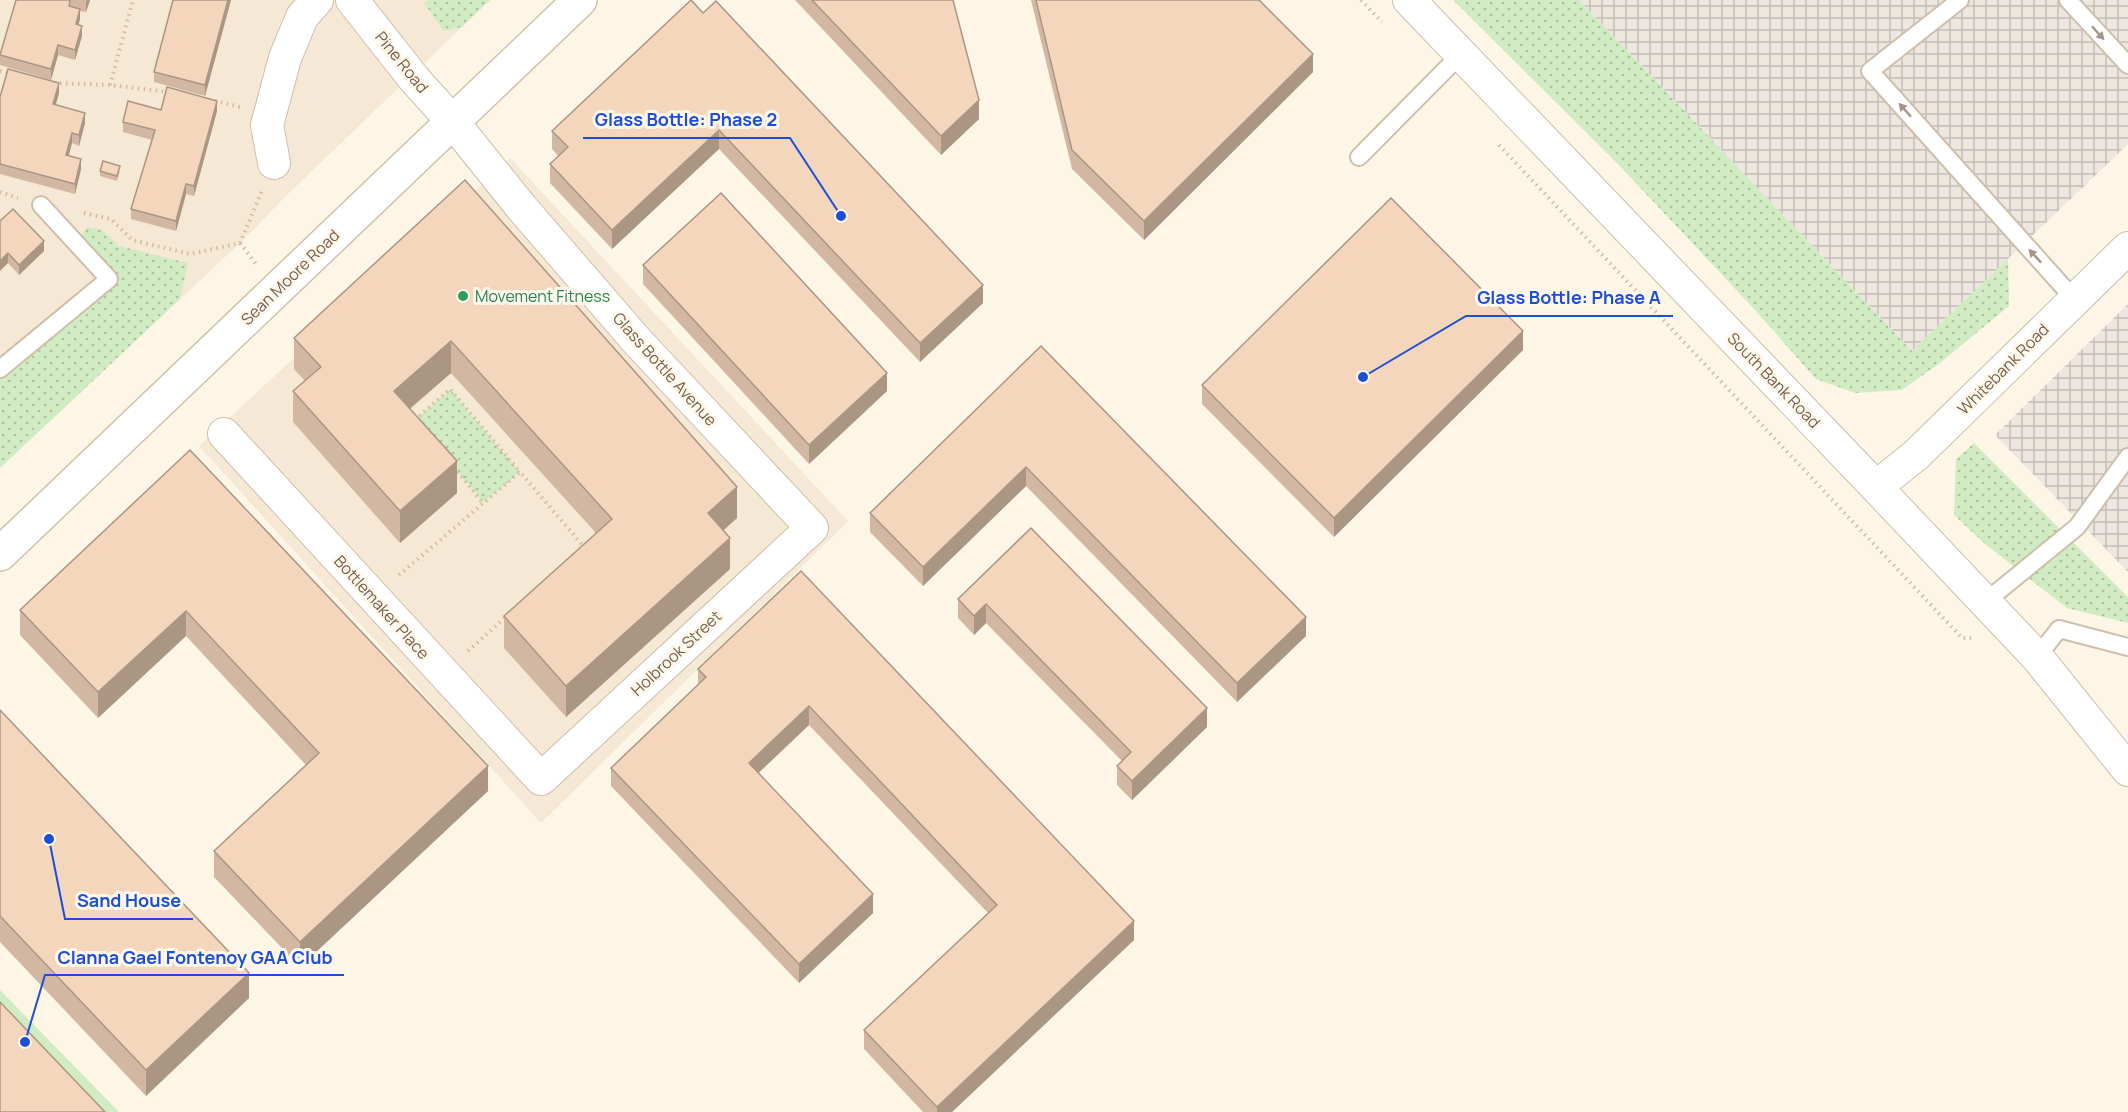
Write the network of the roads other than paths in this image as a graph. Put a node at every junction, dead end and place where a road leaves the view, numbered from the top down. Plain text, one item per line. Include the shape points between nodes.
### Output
1 (317, 0) edge
2 (352, 0) edge
3 (580, 0) edge
4 (1409, 0) edge
5 (1960, 0) edge
6 (2068, 0) edge
7 (1461, 54) junction
8 (2128, 65) edge
9 (453, 123) junction
10 (1359, 157) dead end
11 (274, 163) road end
12 (41, 205) road end
13 (2128, 248) edge
14 (2074, 299) junction
15 (0, 369) edge
16 (224, 434) dead end
17 (2128, 457) edge
18 (1876, 487) junction
19 (812, 528) joint
20 (0, 554) edge
21 (1985, 602) junction
22 (2026, 646) junction
23 (2128, 647) edge
24 (2126, 764) edge
25 (541, 779) joint

1 - 11 street via 302,17 269,114 267,125
2 - 9 street, Pine Road
3 - 9 main road, Sean Moore Road
4 - 7 street, South Bank Road
14 -> 5 lane via 1870,71
6 -> 8 lane
7 - 10 lane
7 - 18 street, South Bank Road
9 - 19 street, Glass Bottle Avenue via 637,341
9 - 20 main road, Sean Moore Road
12 - 15 lane via 109,279
13 - 14 street, Whitebank Road
14 - 18 street, Whitebank Road via 1916,455
16 - 25 street, Bottlemaker Place
17 - 21 lane via 2078,527
18 - 21 street, South Bank Road
19 - 25 street, Holbrook Street
21 - 22 street, South Bank Road
22 - 23 lane via 2059,629
22 - 24 street, South Bank Road

